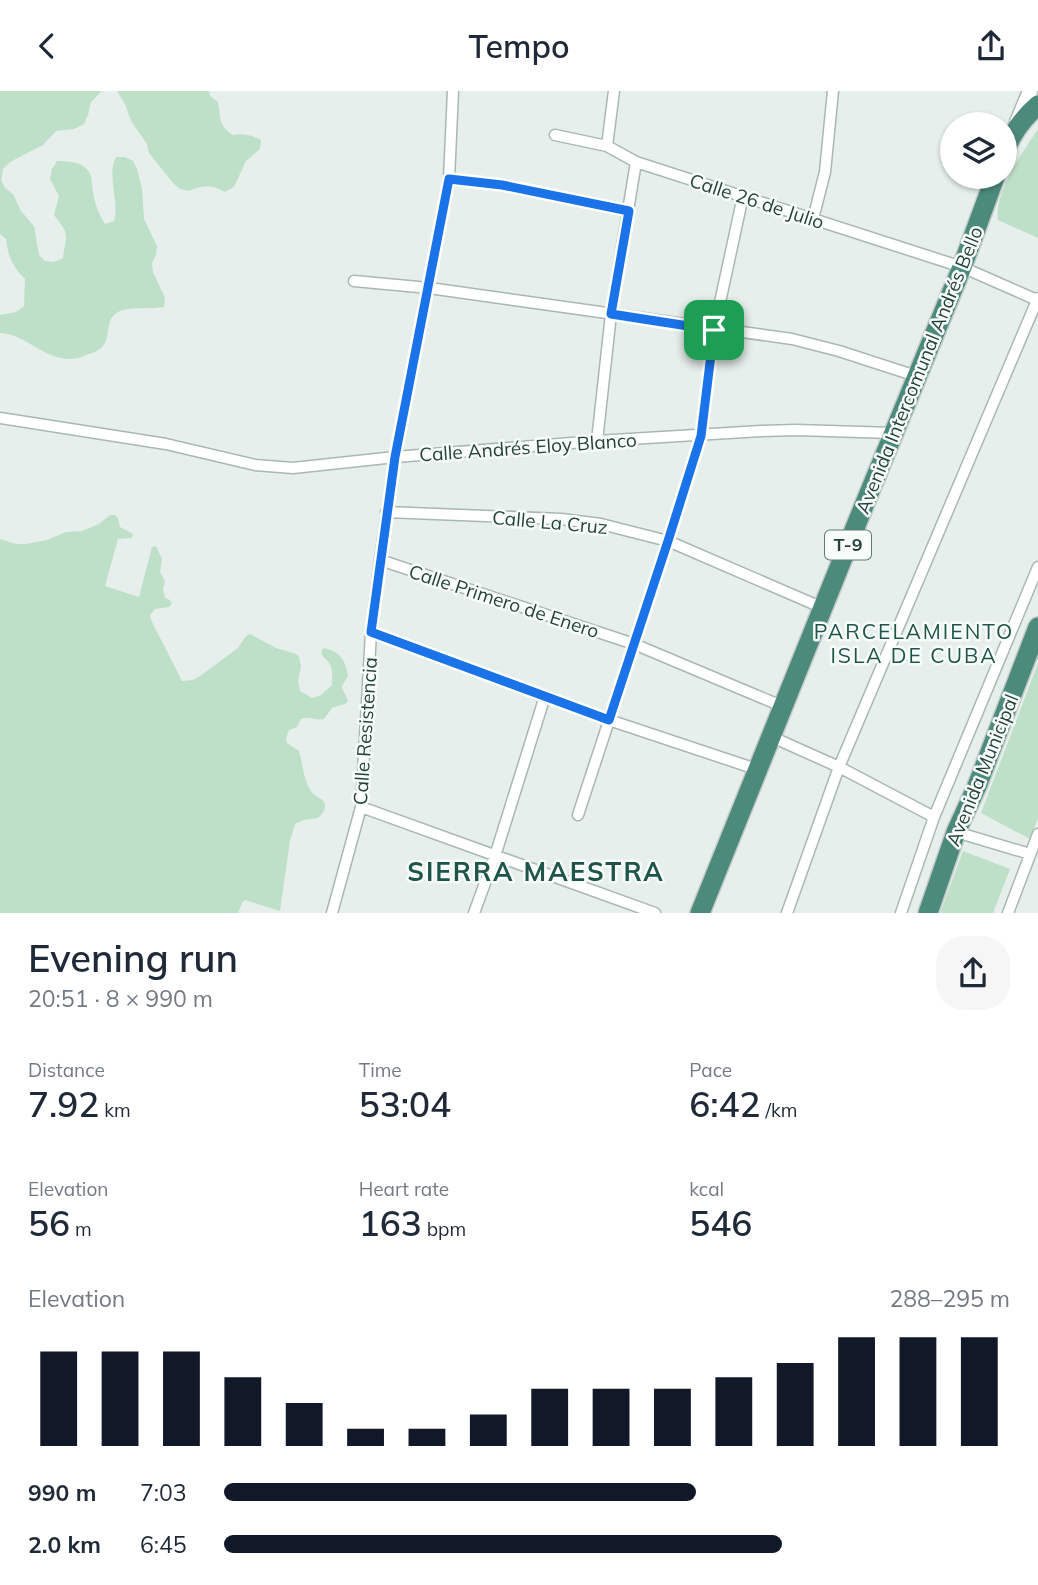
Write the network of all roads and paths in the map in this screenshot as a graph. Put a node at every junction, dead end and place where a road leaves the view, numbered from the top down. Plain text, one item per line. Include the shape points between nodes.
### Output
1 (453, 91) edge
2 (614, 91) edge
3 (833, 91) edge
4 (1030, 91) edge
5 (1038, 105) edge
6 (1017, 122) edge
7 (1017, 131) edge
8 (555, 135) dead end
9 (607, 146) junction
10 (636, 162) junction
11 (449, 179) junction
12 (991, 189) edge
13 (743, 197) junction
14 (629, 211) junction
15 (813, 219) junction
16 (962, 267) junction
17 (354, 281) dead end
18 (429, 288) junction
19 (1037, 299) edge
20 (611, 314) junction
21 (714, 330) junction
22 (916, 376) junction
23 (0, 418) edge
24 (893, 433) junction
25 (701, 436) junction
26 (597, 441) junction
27 (395, 457) junction
28 (386, 512) junction
29 (668, 541) junction
30 (380, 560) junction
31 (1038, 567) edge
32 (823, 608) junction
33 (1038, 627) edge
34 (371, 632) junction
35 (634, 644) junction
36 (545, 696) junction
37 (784, 706) junction
38 (609, 720) junction
39 (772, 737) junction
40 (839, 767) junction
41 (758, 771) junction
42 (361, 807) junction
43 (578, 815) dead end
44 (934, 817) junction
45 (956, 832) junction
46 (1035, 845) edge
47 (495, 856) junction
48 (332, 913) edge
49 (474, 913) edge
50 (655, 913) edge
51 (700, 913) edge
52 (788, 913) edge
53 (901, 913) edge
54 (928, 913) edge
55 (1008, 913) edge

1 - 11 street, Calle Resistencia
2 - 9 street
3 - 15 street via 825,172
4 - 6 street
5 - 7 highway
8 - 9 street, Calle 26 de Julio
9 - 10 street, Calle 26 de Julio
10 - 13 street, Calle 26 de Julio
10 - 14 street
11 - 14 street
11 - 18 street, Calle Resistencia
12 - 16 highway, Avenida Intercomunal Andrés Bello / T-9
13 - 15 street, Calle 26 de Julio
13 - 21 street
14 - 20 street
15 - 16 street, Calle 26 de Julio
16 - 19 street, Calle 26 de Julio
16 - 22 highway, Avenida Intercomunal Andrés Bello / T-9
17 - 18 street
18 - 20 street
18 - 27 street, Calle Resistencia
19 - 40 street
20 - 21 street
20 - 26 street
21 - 22 street via 792,339
21 - 25 street
22 - 24 highway, Avenida Intercomunal Andrés Bello / T-9
23 - 27 street, Calle Andrés Eloy Blanco via 166,444 255,465 293,468
24 - 25 street, Calle Andrés Eloy Blanco via 796,430
24 - 32 highway, Avenida Intercomunal Andrés Bello / T-9
25 - 26 street, Calle Andrés Eloy Blanco
25 - 29 street
26 - 27 street, Calle Andrés Eloy Blanco
27 - 28 street, Calle Resistencia
28 - 29 street, Calle La Cruz via 561,519
28 - 30 street, Calle Resistencia
29 - 32 street, Calle La Cruz
29 - 35 street
30 - 34 street, Calle Resistencia
30 - 35 street, Calle Primero de Enero
31 - 44 street
32 - 37 highway, Avenida Intercomunal Andrés Bello / T-9
33 - 45 highway, Avenida Municipal
34 - 36 street
34 - 42 street, Calle Resistencia
35 - 37 street, Calle Primero de Enero
35 - 38 street
36 - 38 street
36 - 47 street
37 - 39 highway, Avenida Intercomunal Andrés Bello / T-9
38 - 41 street
38 - 43 street
39 - 40 street
39 - 41 highway, Avenida Intercomunal Andrés Bello / T-9
40 - 44 street
40 - 52 street
41 - 51 highway, Avenida Intercomunal Andrés Bello / T-9
42 - 47 street
42 - 48 street, Calle Resistencia
44 - 53 street
45 - 46 street
45 - 54 highway, Avenida Municipal
46 - 55 street
47 - 49 street
47 - 50 street

